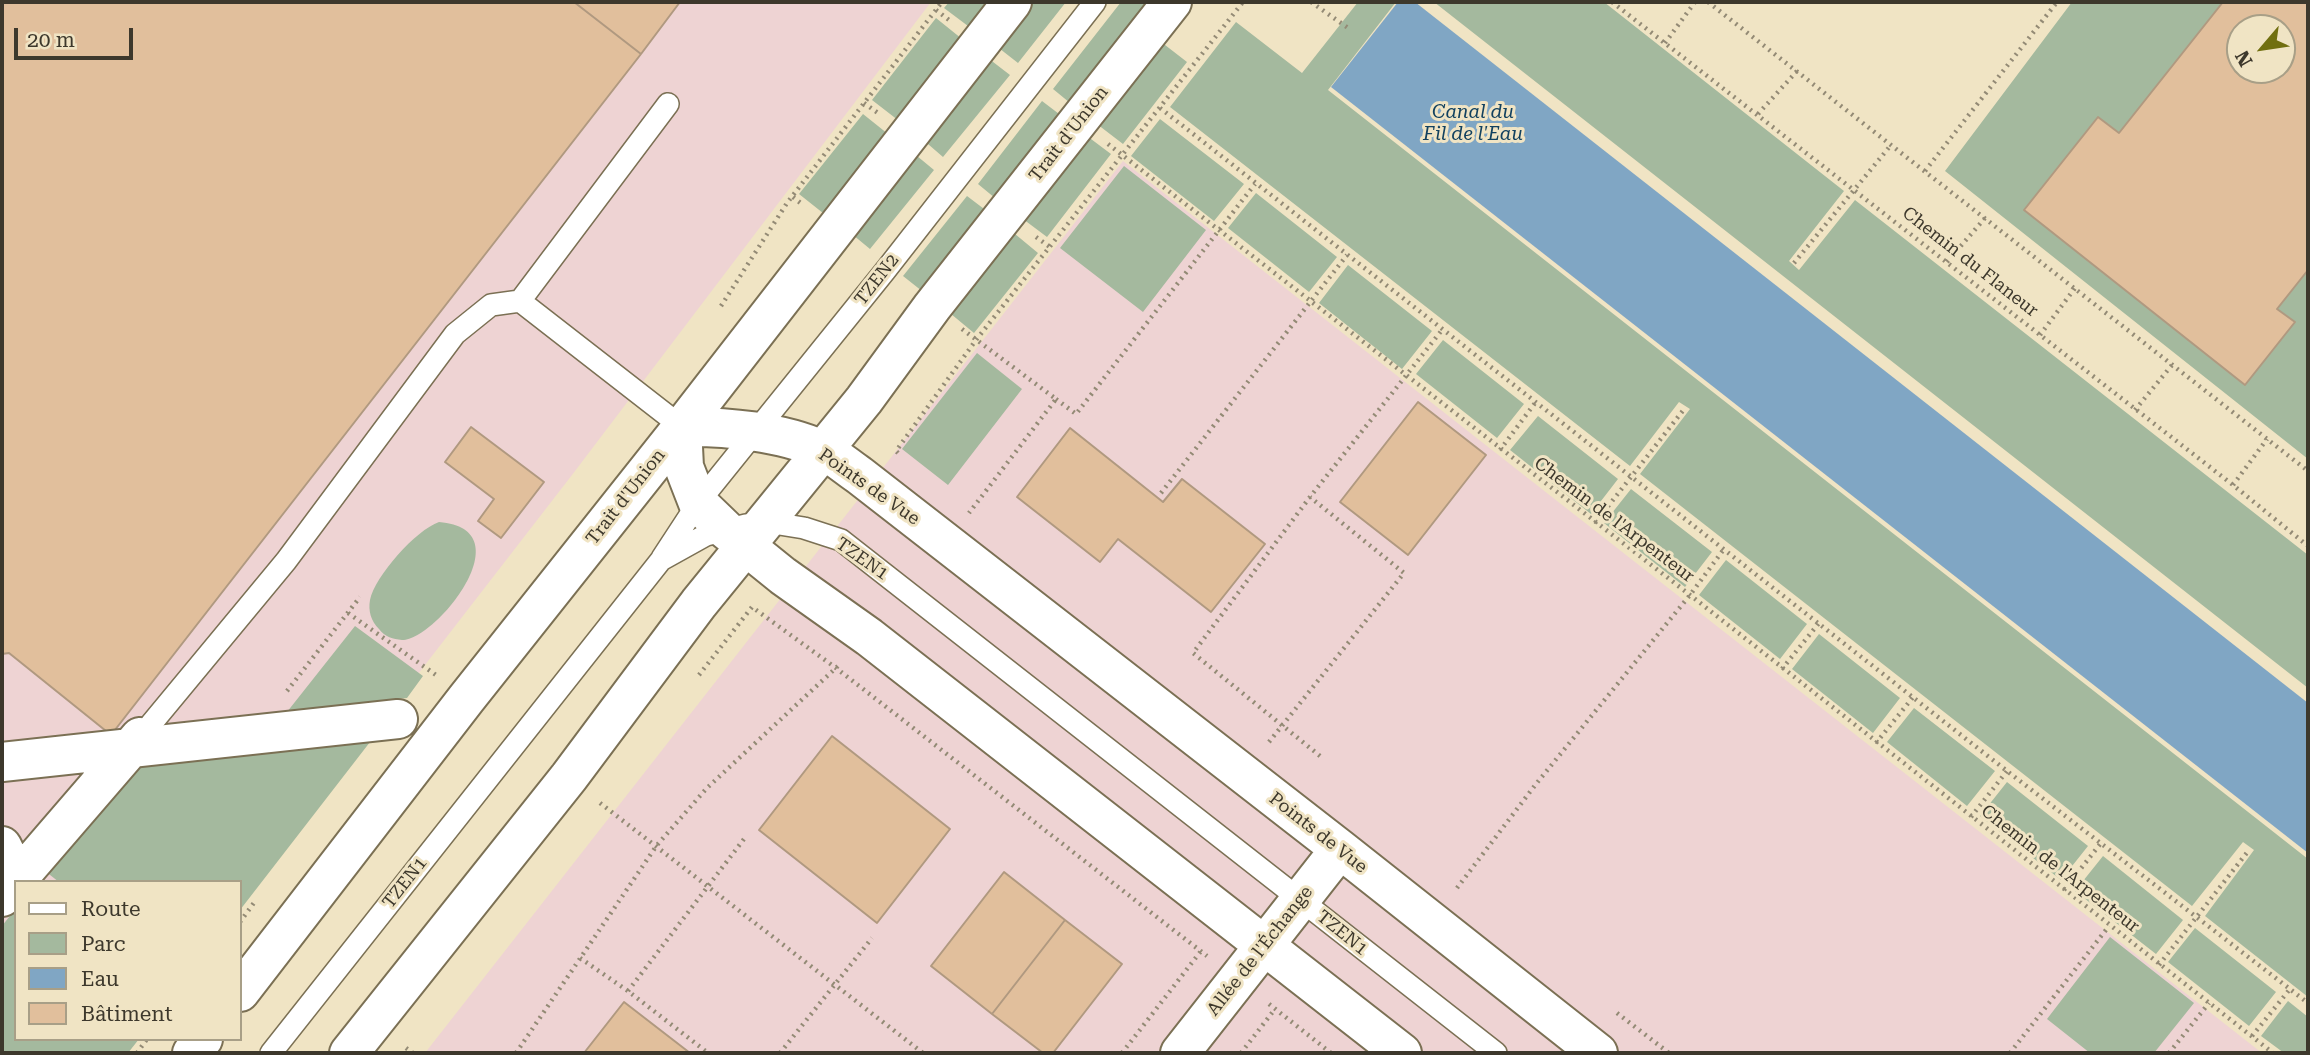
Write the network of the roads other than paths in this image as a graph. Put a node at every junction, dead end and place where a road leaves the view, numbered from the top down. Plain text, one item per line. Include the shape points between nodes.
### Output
1 (1012, 2) edge
2 (1095, 2) edge
3 (1172, 2) edge
4 (668, 104) dead end
5 (520, 301) junction
6 (682, 427) junction
7 (755, 433) junction
8 (823, 450) junction
9 (698, 503) junction
10 (745, 533) junction
11 (661, 560) junction
12 (783, 576) junction
13 (706, 595) junction
14 (398, 719) road end
15 (142, 735) junction
16 (2, 762) edge
17 (1340, 849) junction
18 (10, 876) edge
19 (1301, 900) junction
20 (1265, 946) junction
21 (242, 989) edge
22 (271, 1053) edge
23 (349, 1053) edge
24 (1180, 1053) edge
25 (1402, 1053) edge
26 (1496, 1053) edge
27 (1598, 1053) edge

1 - 6 street, Trait d'Union
2 - 7 lane, TZEN2
3 - 8 street, Trait d'Union
4 - 5 lane
5 - 6 lane
5 - 15 lane via 491,305 456,334 286,561
6 - 7 street, Points de Vue via 716,426
6 - 9 street via 684,467
6 - 21 street, Trait d'Union
7 - 8 street, Points de Vue
7 - 9 lane, TZEN2
8 - 10 street, Trait d'Union
8 - 17 street, Points de Vue
9 - 10 street
9 - 11 lane, TZEN2
10 - 11 lane, TZEN1 via 706,535
10 - 12 street
10 - 13 street, Trait d'Union
10 - 19 lane, TZEN1 via 804,528 841,540
11 - 22 lane, TZEN1
12 - 13 street, Trait d'Union via 752,573 728,580
12 - 20 street via 869,637
13 - 23 street, Trait d'Union via 569,777
14 - 15 street via 254,734
15 - 16 street
15 - 18 street
17 - 19 street, Allée de l'Échange
17 - 27 street, Points de Vue
19 - 20 street, Allée de l'Échange
19 - 26 lane, TZEN1
20 - 24 street, Allée de l'Échange
20 - 25 street

